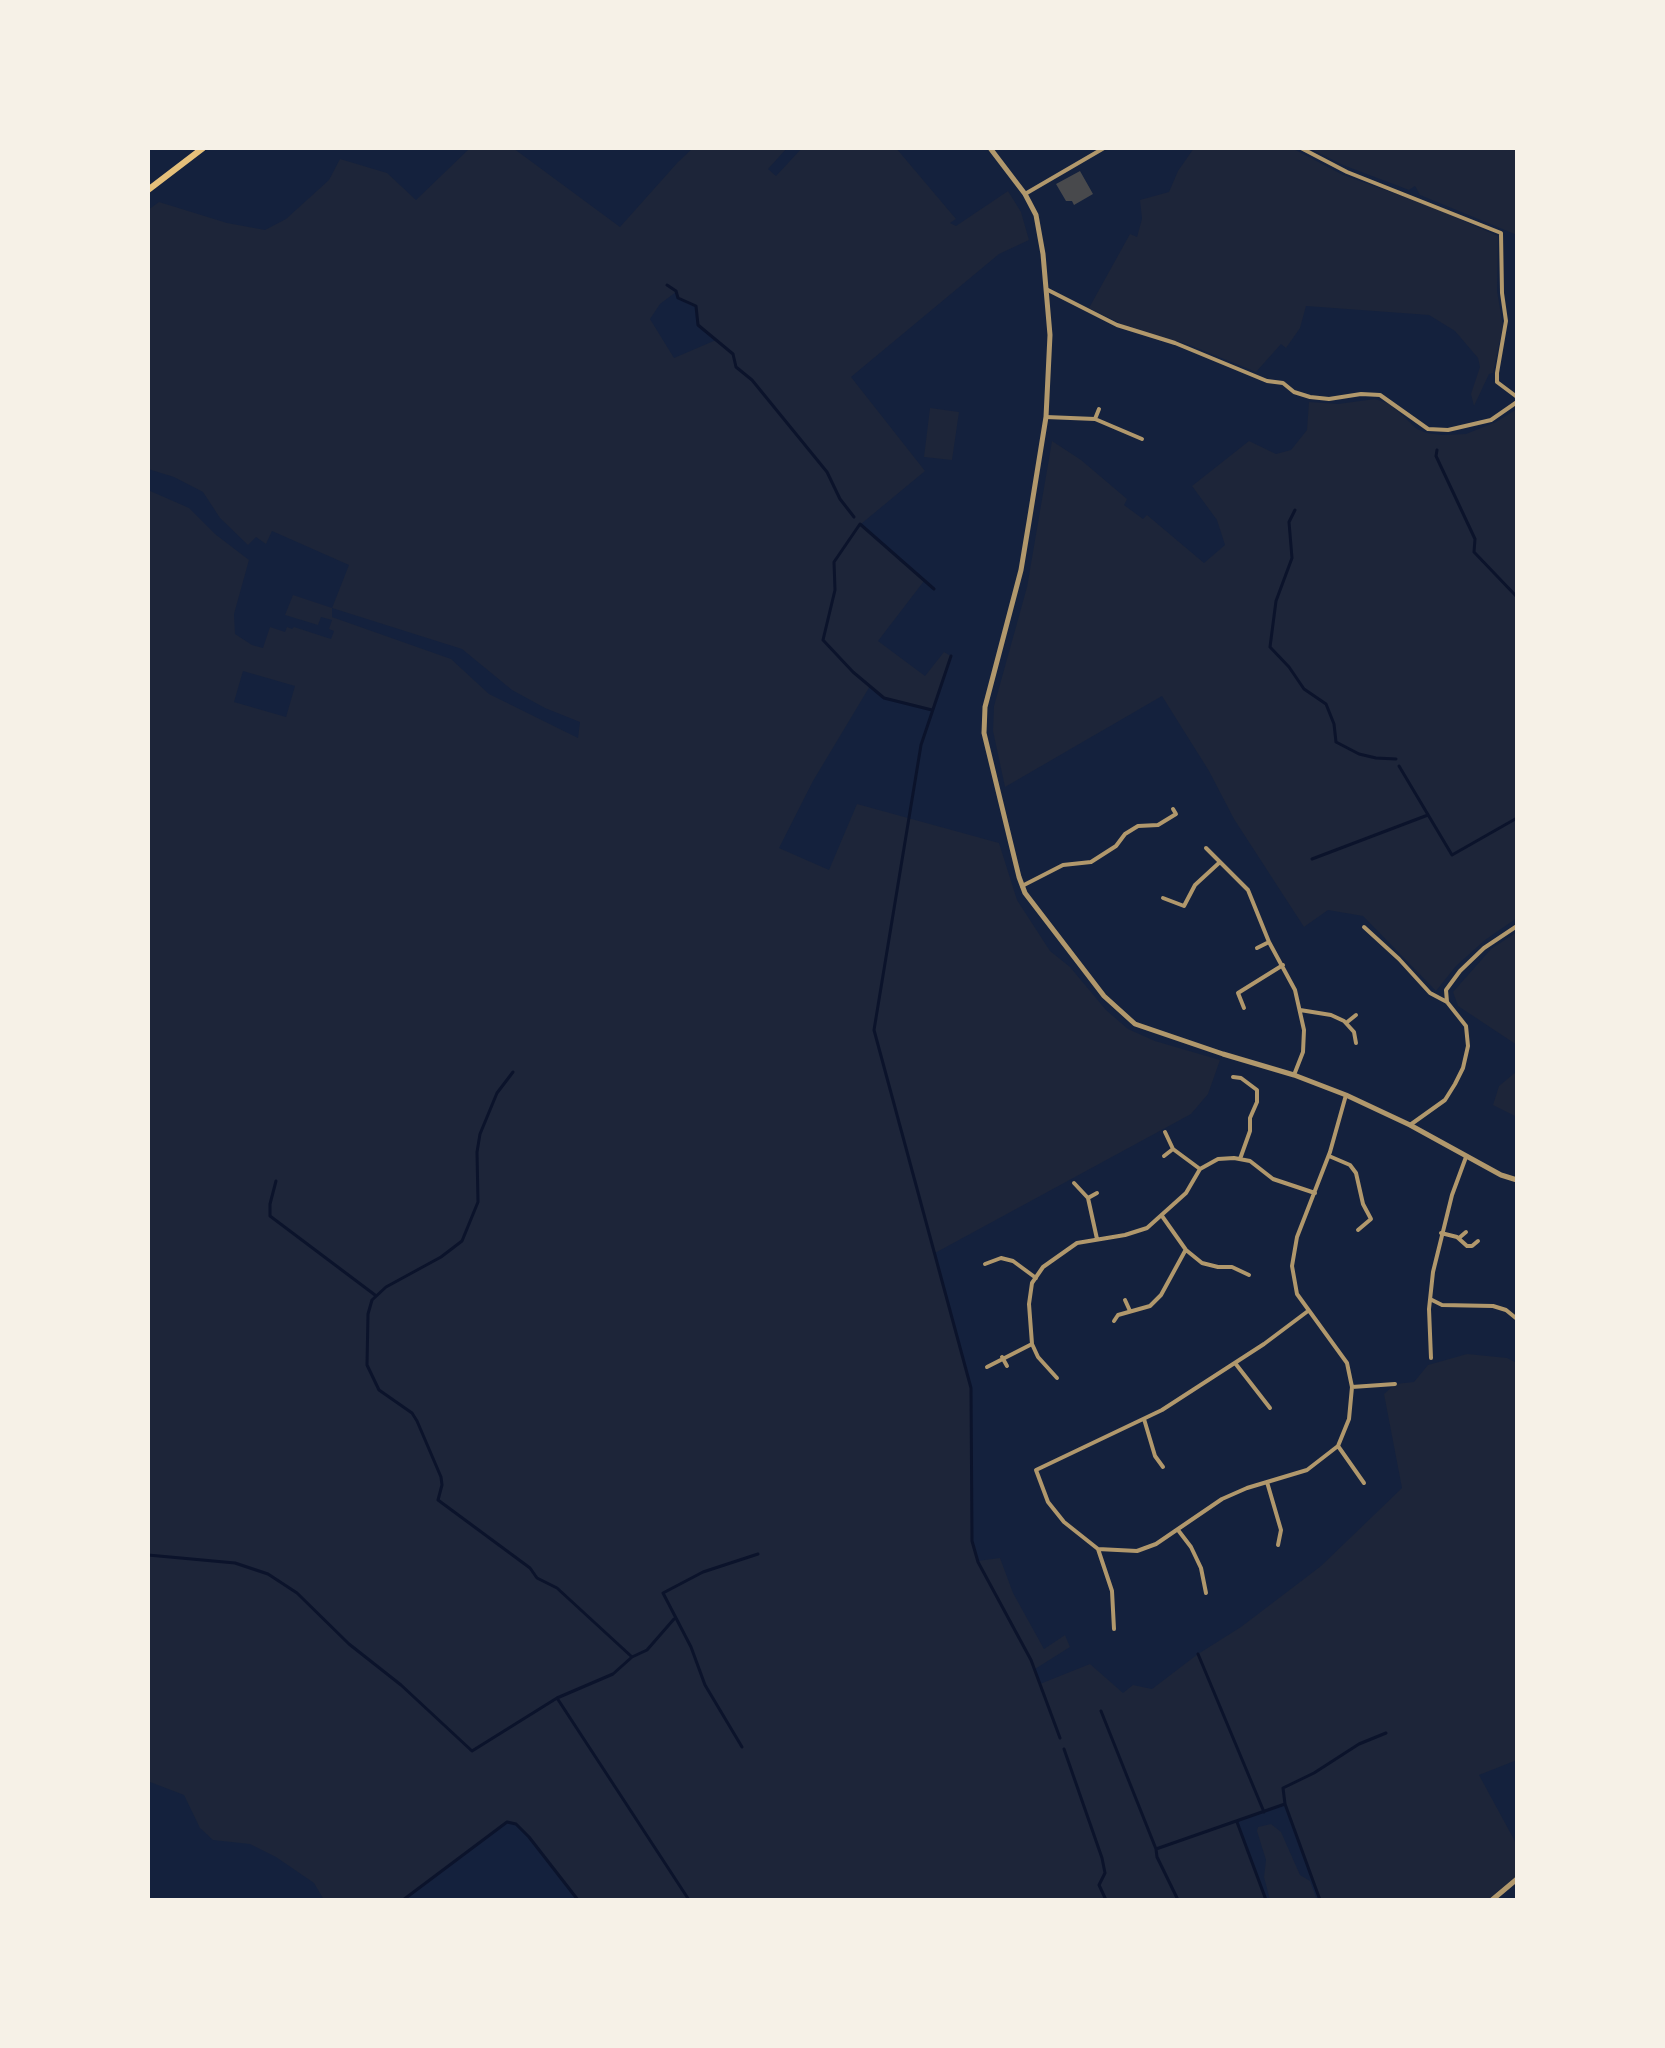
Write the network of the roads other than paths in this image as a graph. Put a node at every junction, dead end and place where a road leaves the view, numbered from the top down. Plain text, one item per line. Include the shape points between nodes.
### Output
1 (203, 148) edge
2 (990, 148) edge
3 (1104, 148) edge
4 (1301, 148) edge
5 (148, 190) edge
6 (1025, 194) junction
7 (1046, 289) junction
8 (1517, 399) edge
9 (1099, 409) dead end
10 (1046, 417) junction
11 (1095, 419) junction
12 (1142, 439) dead end
13 (1173, 809) dead end
14 (1206, 848) dead end
15 (1220, 862) junction
16 (1022, 886) junction
17 (1163, 898) dead end
18 (1517, 926) edge
19 (1364, 927) dead end
20 (1269, 942) junction
21 (1257, 948) dead end
22 (1283, 965) junction
23 (1447, 1002) junction
24 (1244, 1008) dead end
25 (1300, 1010) junction
26 (1356, 1015) dead end
27 (1346, 1023) junction
28 (1356, 1043) dead end
29 (1294, 1075) junction
30 (1233, 1077) dead end
31 (1346, 1095) junction
32 (1410, 1125) junction
33 (1165, 1132) dead end
34 (1173, 1149) junction
35 (1164, 1156) dead end
36 (1329, 1156) junction
37 (1466, 1157) junction
38 (1240, 1159) junction
39 (1200, 1169) junction
40 (1517, 1180) edge
41 (1074, 1183) dead end
42 (1097, 1193) dead end
43 (1315, 1193) junction
44 (1088, 1198) junction
45 (1162, 1216) junction
46 (1358, 1230) dead end
47 (1466, 1232) dead end
48 (1441, 1233) junction
49 (1459, 1238) junction
50 (1097, 1239) junction
51 (1478, 1241) dead end
52 (1186, 1250) junction
53 (985, 1264) dead end
54 (1249, 1275) dead end
55 (1036, 1278) junction
56 (1430, 1299) junction
57 (1125, 1300) dead end
58 (1130, 1311) junction
59 (1308, 1311) junction
60 (1517, 1319) edge
61 (1114, 1321) dead end
62 (1032, 1344) junction
63 (1002, 1357) junction
64 (1431, 1358) dead end
65 (1235, 1363) junction
66 (1007, 1366) dead end
67 (987, 1367) dead end
68 (1057, 1378) dead end
69 (1395, 1384) dead end
70 (1352, 1387) junction
71 (1270, 1408) dead end
72 (1144, 1419) junction
73 (1338, 1446) junction
74 (1163, 1467) dead end
75 (1267, 1482) junction
76 (1364, 1483) dead end
77 (1178, 1530) junction
78 (1278, 1545) dead end
79 (1098, 1549) junction
80 (1206, 1593) dead end
81 (1114, 1629) dead end
82 (1517, 1879) edge
83 (1492, 1900) edge

1 - 5 main road
2 - 6 street
3 - 6 street
4 - 8 street via 1347,172 1501,233 1506,321 1497,382
6 - 7 street via 1036,215
7 - 8 street via 1117,325 1283,383 1294,392 1329,399 1380,395 1428,429 1491,420
7 - 10 street
9 - 11 street
10 - 11 street
10 - 16 street via 1021,570 985,707 984,733
11 - 12 street
13 - 16 street via 1176,814 1158,825 1138,826 1091,862 1063,865
14 - 15 street
15 - 17 street via 1195,885 1184,906
15 - 20 street via 1248,890
16 - 29 street via 1104,996 1125,1016 1151,1030
18 - 23 street via 1460,971 1446,990
19 - 23 street via 1430,993
20 - 21 street
20 - 22 street
22 - 24 street via 1238,993
22 - 25 street
23 - 32 street via 1466,1026 1463,1068 1445,1100
25 - 27 street
25 - 29 street via 1303,1052
26 - 27 street
27 - 28 street
29 - 31 street
30 - 38 street via 1257,1090
31 - 32 street
31 - 36 street
32 - 37 street
33 - 34 street
34 - 35 street
34 - 39 street
36 - 43 street
36 - 46 street via 1356,1173 1371,1219
37 - 40 street
37 - 48 street
38 - 39 street via 1218,1159
38 - 43 street via 1273,1179
39 - 45 street via 1186,1193
41 - 44 street
42 - 44 street
43 - 59 street via 1292,1266 1297,1294
44 - 50 street
45 - 50 street via 1147,1228
45 - 52 street
47 - 49 street
48 - 49 street
48 - 56 street
49 - 51 street via 1467,1246
50 - 55 street via 1077,1243
52 - 54 street via 1202,1263
52 - 58 street via 1161,1295 1150,1306
53 - 55 street via 1001,1258 1013,1261
55 - 62 street via 1029,1304
56 - 60 street via 1442,1305 1493,1306
56 - 64 street
57 - 58 street
58 - 61 street
59 - 65 street
59 - 70 street via 1347,1363
62 - 63 street
62 - 68 street
63 - 66 street
63 - 67 street
65 - 71 street
65 - 72 street
69 - 70 street
70 - 73 street via 1349,1419
72 - 74 street
72 - 79 street via 1036,1470 1048,1502
73 - 75 street via 1307,1470
73 - 76 street
75 - 77 street via 1222,1499
75 - 78 street via 1281,1530
77 - 79 street via 1137,1551
77 - 80 street via 1201,1568
79 - 81 street via 1112,1591
82 - 83 street

